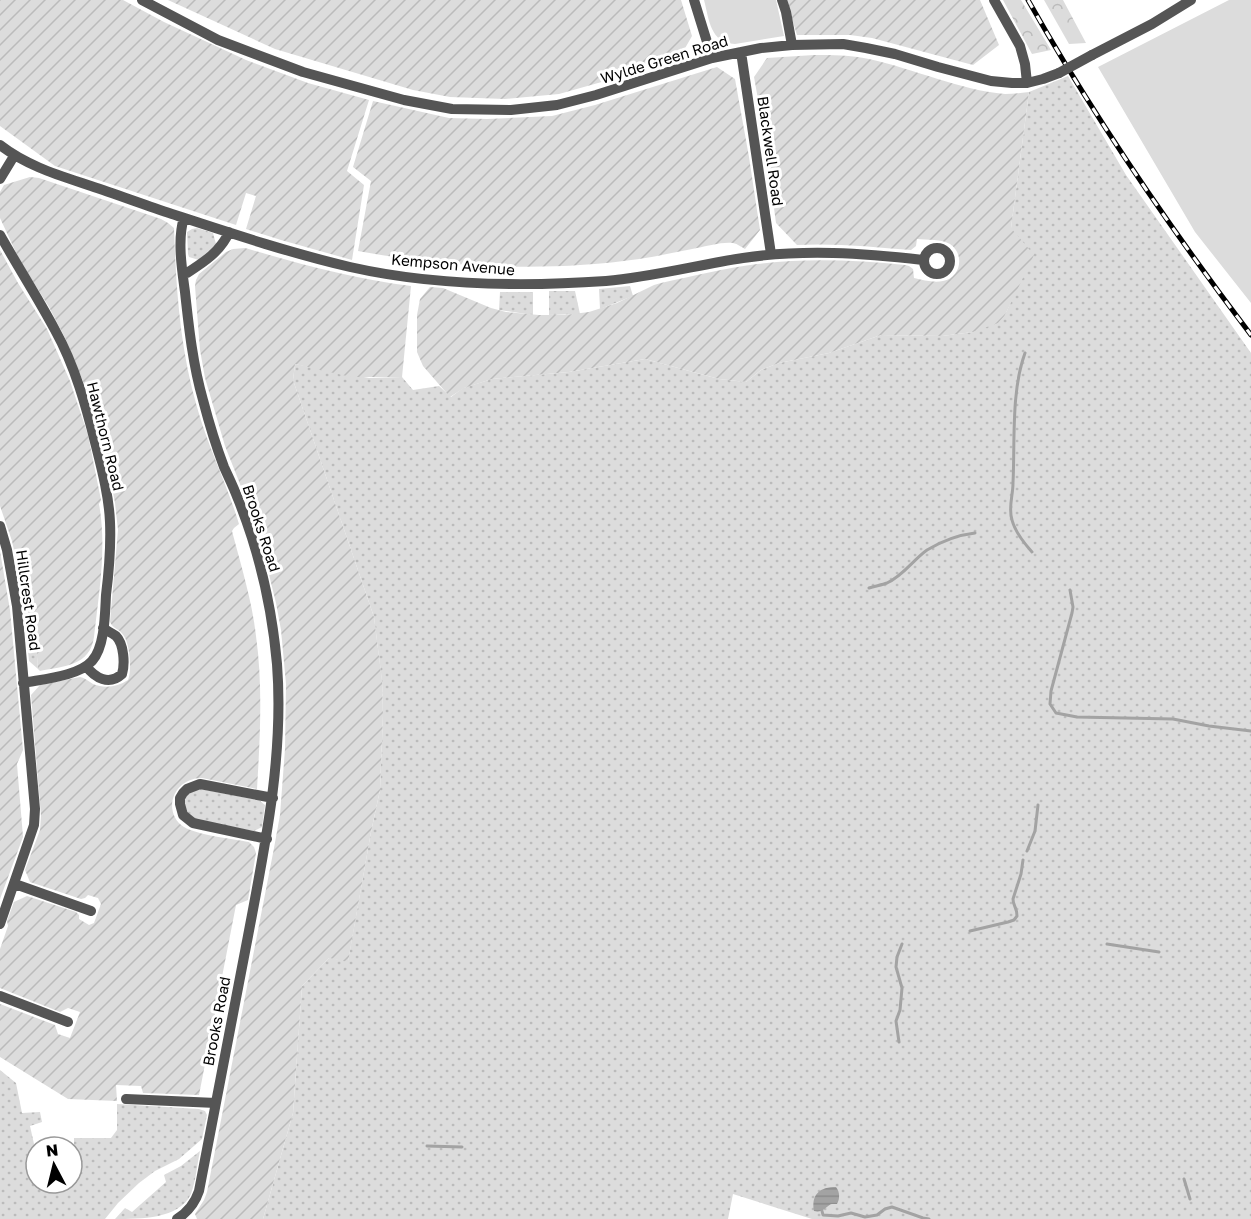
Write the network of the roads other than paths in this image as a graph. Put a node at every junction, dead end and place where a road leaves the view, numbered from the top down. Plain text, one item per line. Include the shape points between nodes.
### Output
1 (142, 0) edge
2 (694, 0) edge
3 (782, 0) edge
4 (994, 0) edge
5 (1191, 0) edge
6 (792, 45) junction
7 (741, 51) junction
8 (712, 58) junction
9 (1027, 83) junction
10 (0, 145) edge
11 (14, 156) junction
12 (0, 179) edge
13 (183, 218) junction
14 (229, 232) junction
15 (0, 235) edge
16 (771, 254) junction
17 (923, 260) dead end
18 (183, 273) junction
19 (0, 528) edge
20 (103, 628) junction
21 (86, 666) junction
22 (23, 683) junction
23 (273, 798) junction
24 (267, 839) junction
25 (15, 884) junction
26 (91, 911) dead end
27 (0, 924) edge
28 (0, 996) edge
29 (68, 1022) dead end
30 (126, 1099) dead end
31 (216, 1103) junction
32 (177, 1219) edge

1 - 8 street, Wylde Green Road via 218,40 303,72 453,109 511,110 557,105
2 - 8 street
3 - 6 street
4 - 9 street via 1020,46
5 - 9 street, Wylde Green Road, bridge via 1059,73
6 - 7 street, Wylde Green Road
6 - 9 street, Wylde Green Road via 843,44 991,81
7 - 8 street, Wylde Green Road
7 - 16 street, Blackwell Road
10 - 11 street, Kempson Avenue
11 - 12 street
11 - 13 street, Kempson Avenue via 45,171
13 - 14 street, Kempson Avenue
13 - 18 street, Brooks Road
14 - 16 street, Kempson Avenue via 351,268 417,278 518,285 646,276
14 - 18 street via 214,253
15 - 20 street, Hawthorn Road via 56,330 86,406 103,473 110,522
16 - 17 street, Kempson Avenue via 847,252
18 - 23 street, Brooks Road via 203,400 250,533 274,636 278,738
19 - 22 street, Hillcrest Road via 8,550 17,606
20 - 21 street, Hawthorn Road via 96,656
20 - 21 street via 121,644 122,674 109,680 92,674
21 - 22 street
22 - 25 street, Hillcrest Road via 35,809 34,825
23 - 24 street, Brooks Road
23 - 24 street via 200,784 187,789 180,798 183,815 193,823
24 - 31 street, Brooks Road
25 - 26 street
25 - 27 street, Hillcrest Road
28 - 29 street
30 - 31 street
31 - 32 street, Brooks Road via 199,1191 193,1205

